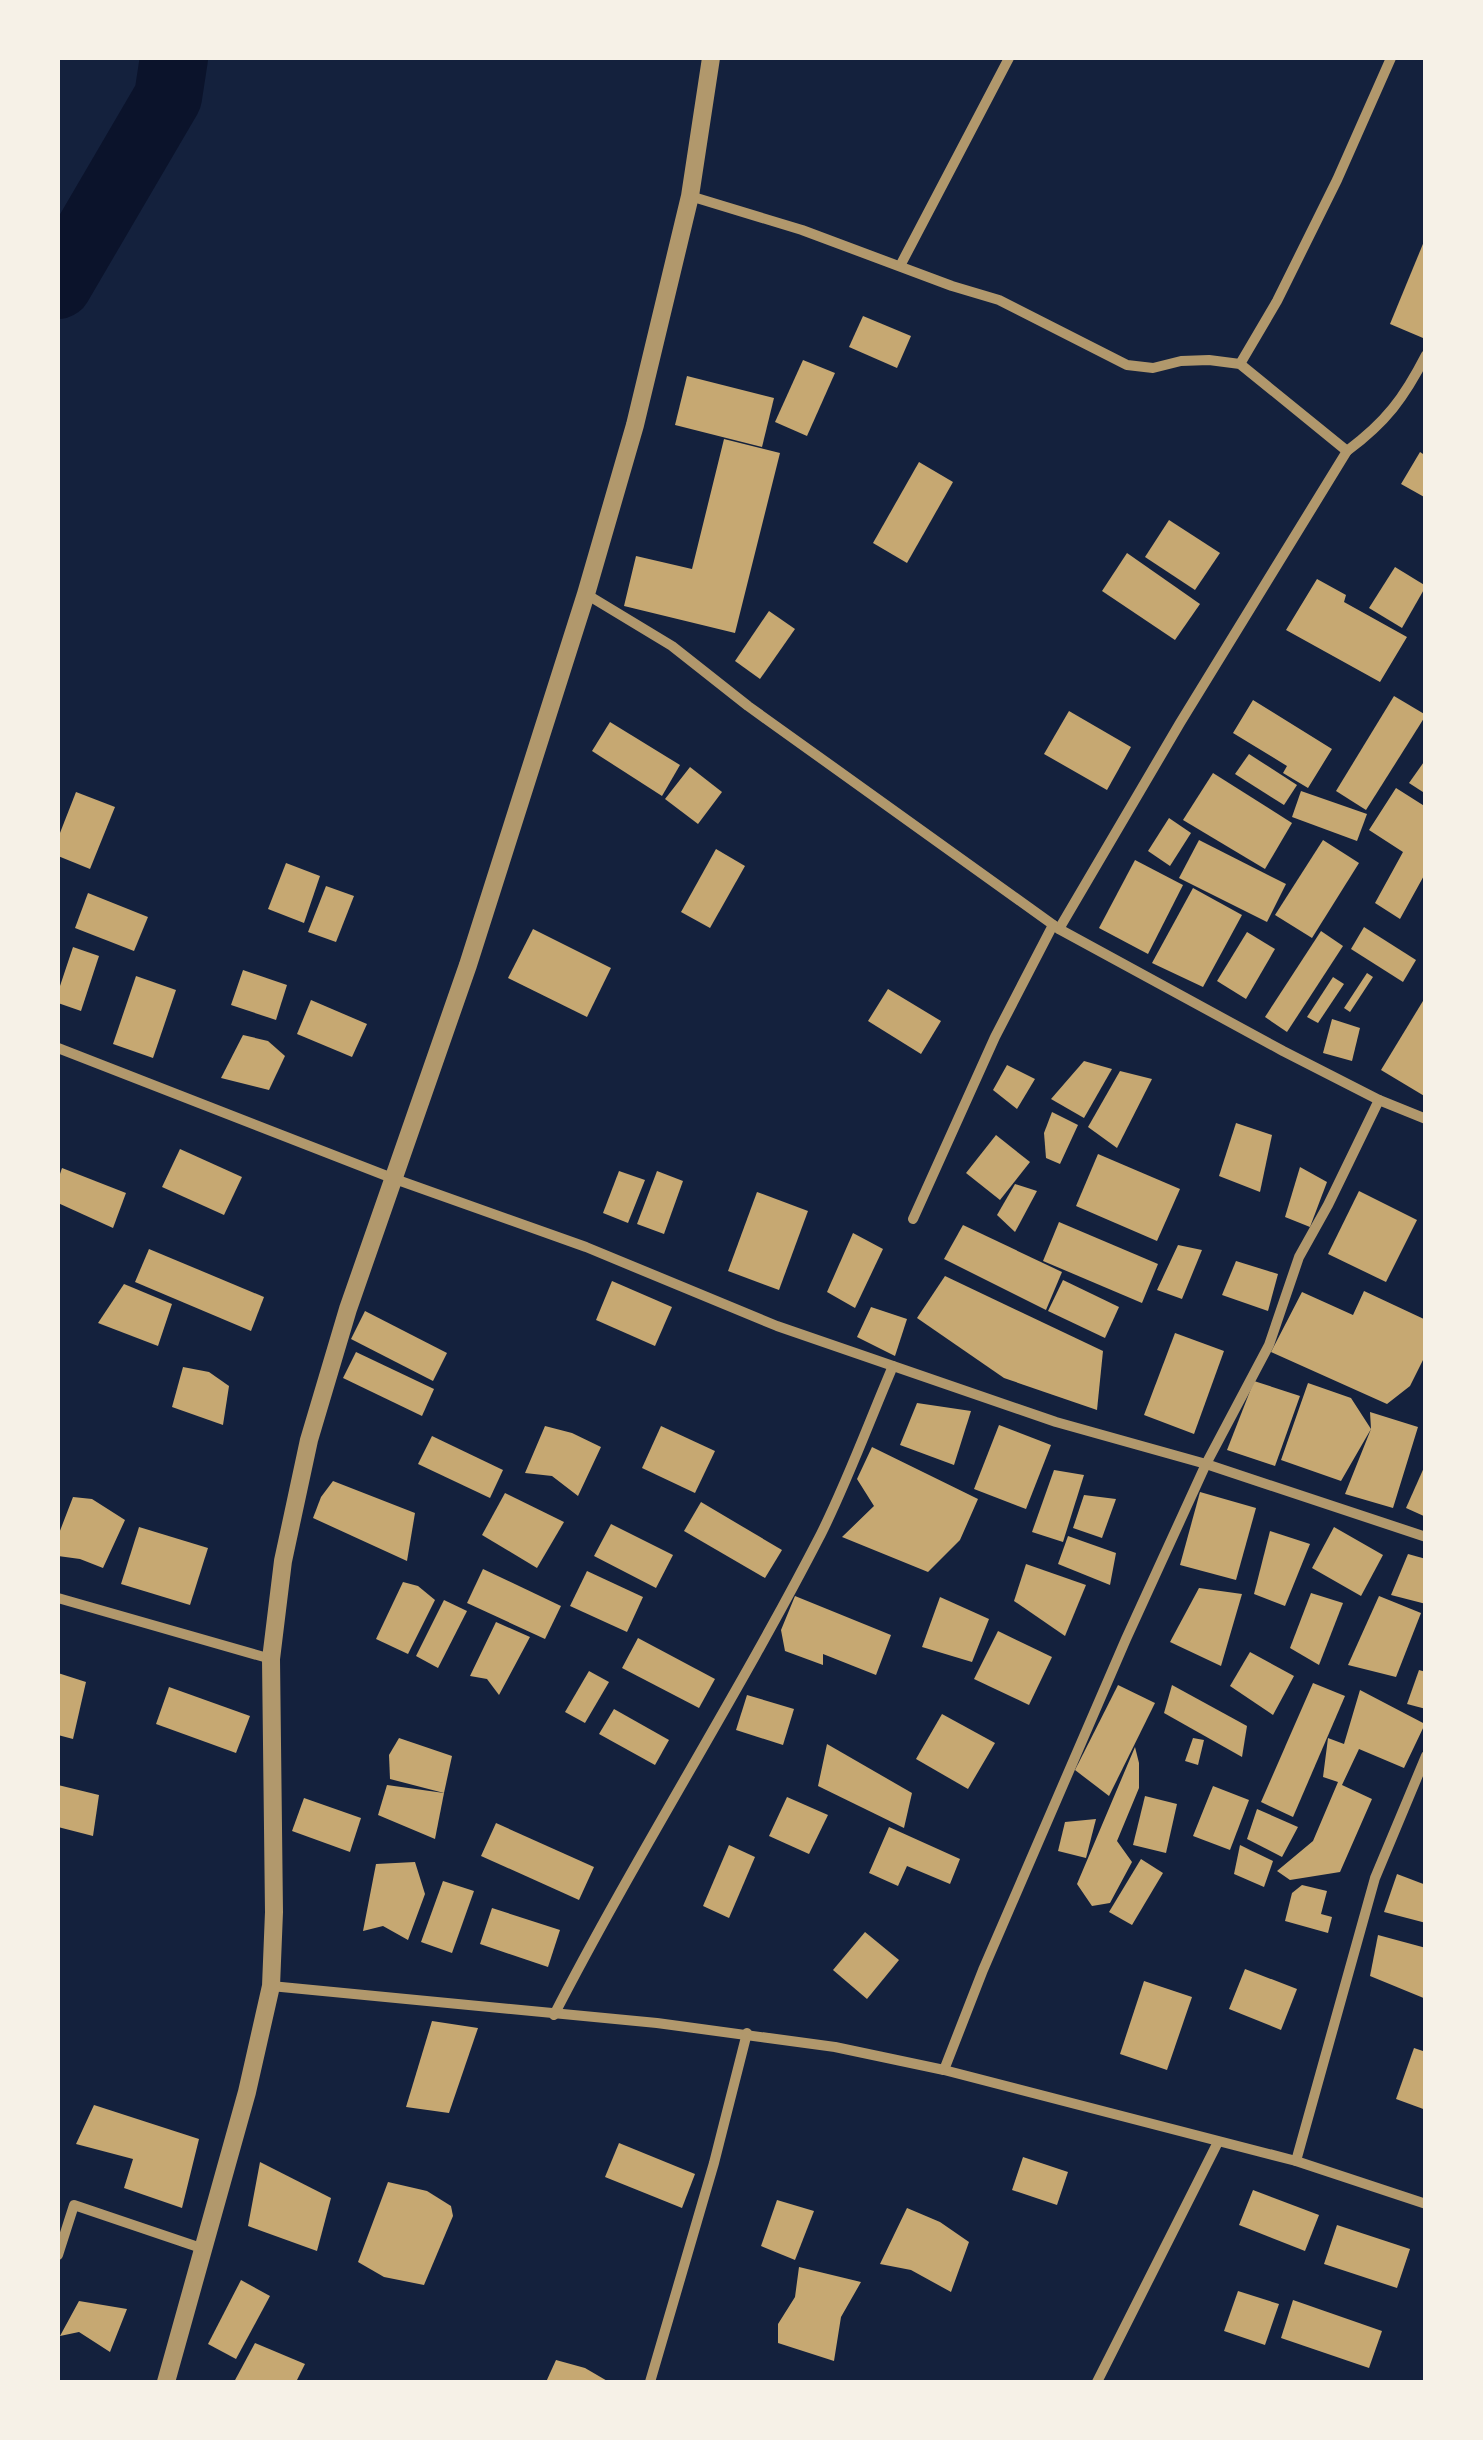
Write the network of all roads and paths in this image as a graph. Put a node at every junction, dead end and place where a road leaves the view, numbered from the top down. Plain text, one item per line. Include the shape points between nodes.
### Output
1 (711, 58) edge
2 (1009, 58) edge
3 (1391, 58) edge
4 (690, 196) junction
5 (900, 266) junction
6 (1426, 355) edge
7 (1240, 364) junction
8 (1347, 451) junction
9 (586, 594) junction
10 (1056, 927) junction
11 (58, 1048) edge
12 (1379, 1100) junction
13 (1426, 1119) edge
14 (392, 1178) junction
15 (913, 1219) dead end
16 (892, 1366) junction
17 (1206, 1464) junction
18 (1426, 1537) edge
19 (58, 1598) edge
20 (271, 1659) junction
21 (1426, 1756) edge
22 (270, 1986) junction
23 (554, 2014) junction
24 (748, 2033) junction
25 (944, 2070) junction
26 (1218, 2142) junction
27 (1296, 2162) junction
28 (1426, 2204) edge
29 (204, 2249) junction
30 (58, 2255) edge
31 (166, 2382) edge
32 (650, 2382) edge
33 (1097, 2382) edge

1 - 4 street
2 - 5 street
3 - 7 street via 1337,180
4 - 5 street
4 - 9 street
5 - 7 street via 1012,306 1127,366
6 - 8 street via 1393,412
7 - 8 street
8 - 10 street
9 - 10 street via 672,646
9 - 14 street
10 - 12 street
10 - 15 street via 1003,1021
11 - 14 street
12 - 13 street
12 - 17 street via 1293,1270 1260,1365
14 - 16 street
14 - 20 street via 310,1440 283,1561
16 - 17 street
16 - 23 street via 823,1531
17 - 18 street
17 - 25 street
19 - 20 street
20 - 22 street
21 - 27 street via 1375,1878
22 - 23 street
22 - 29 street
23 - 24 street
24 - 25 street
24 - 32 street
25 - 26 street
26 - 27 street
26 - 33 street
27 - 28 street
29 - 30 street via 74,2206
29 - 31 street

